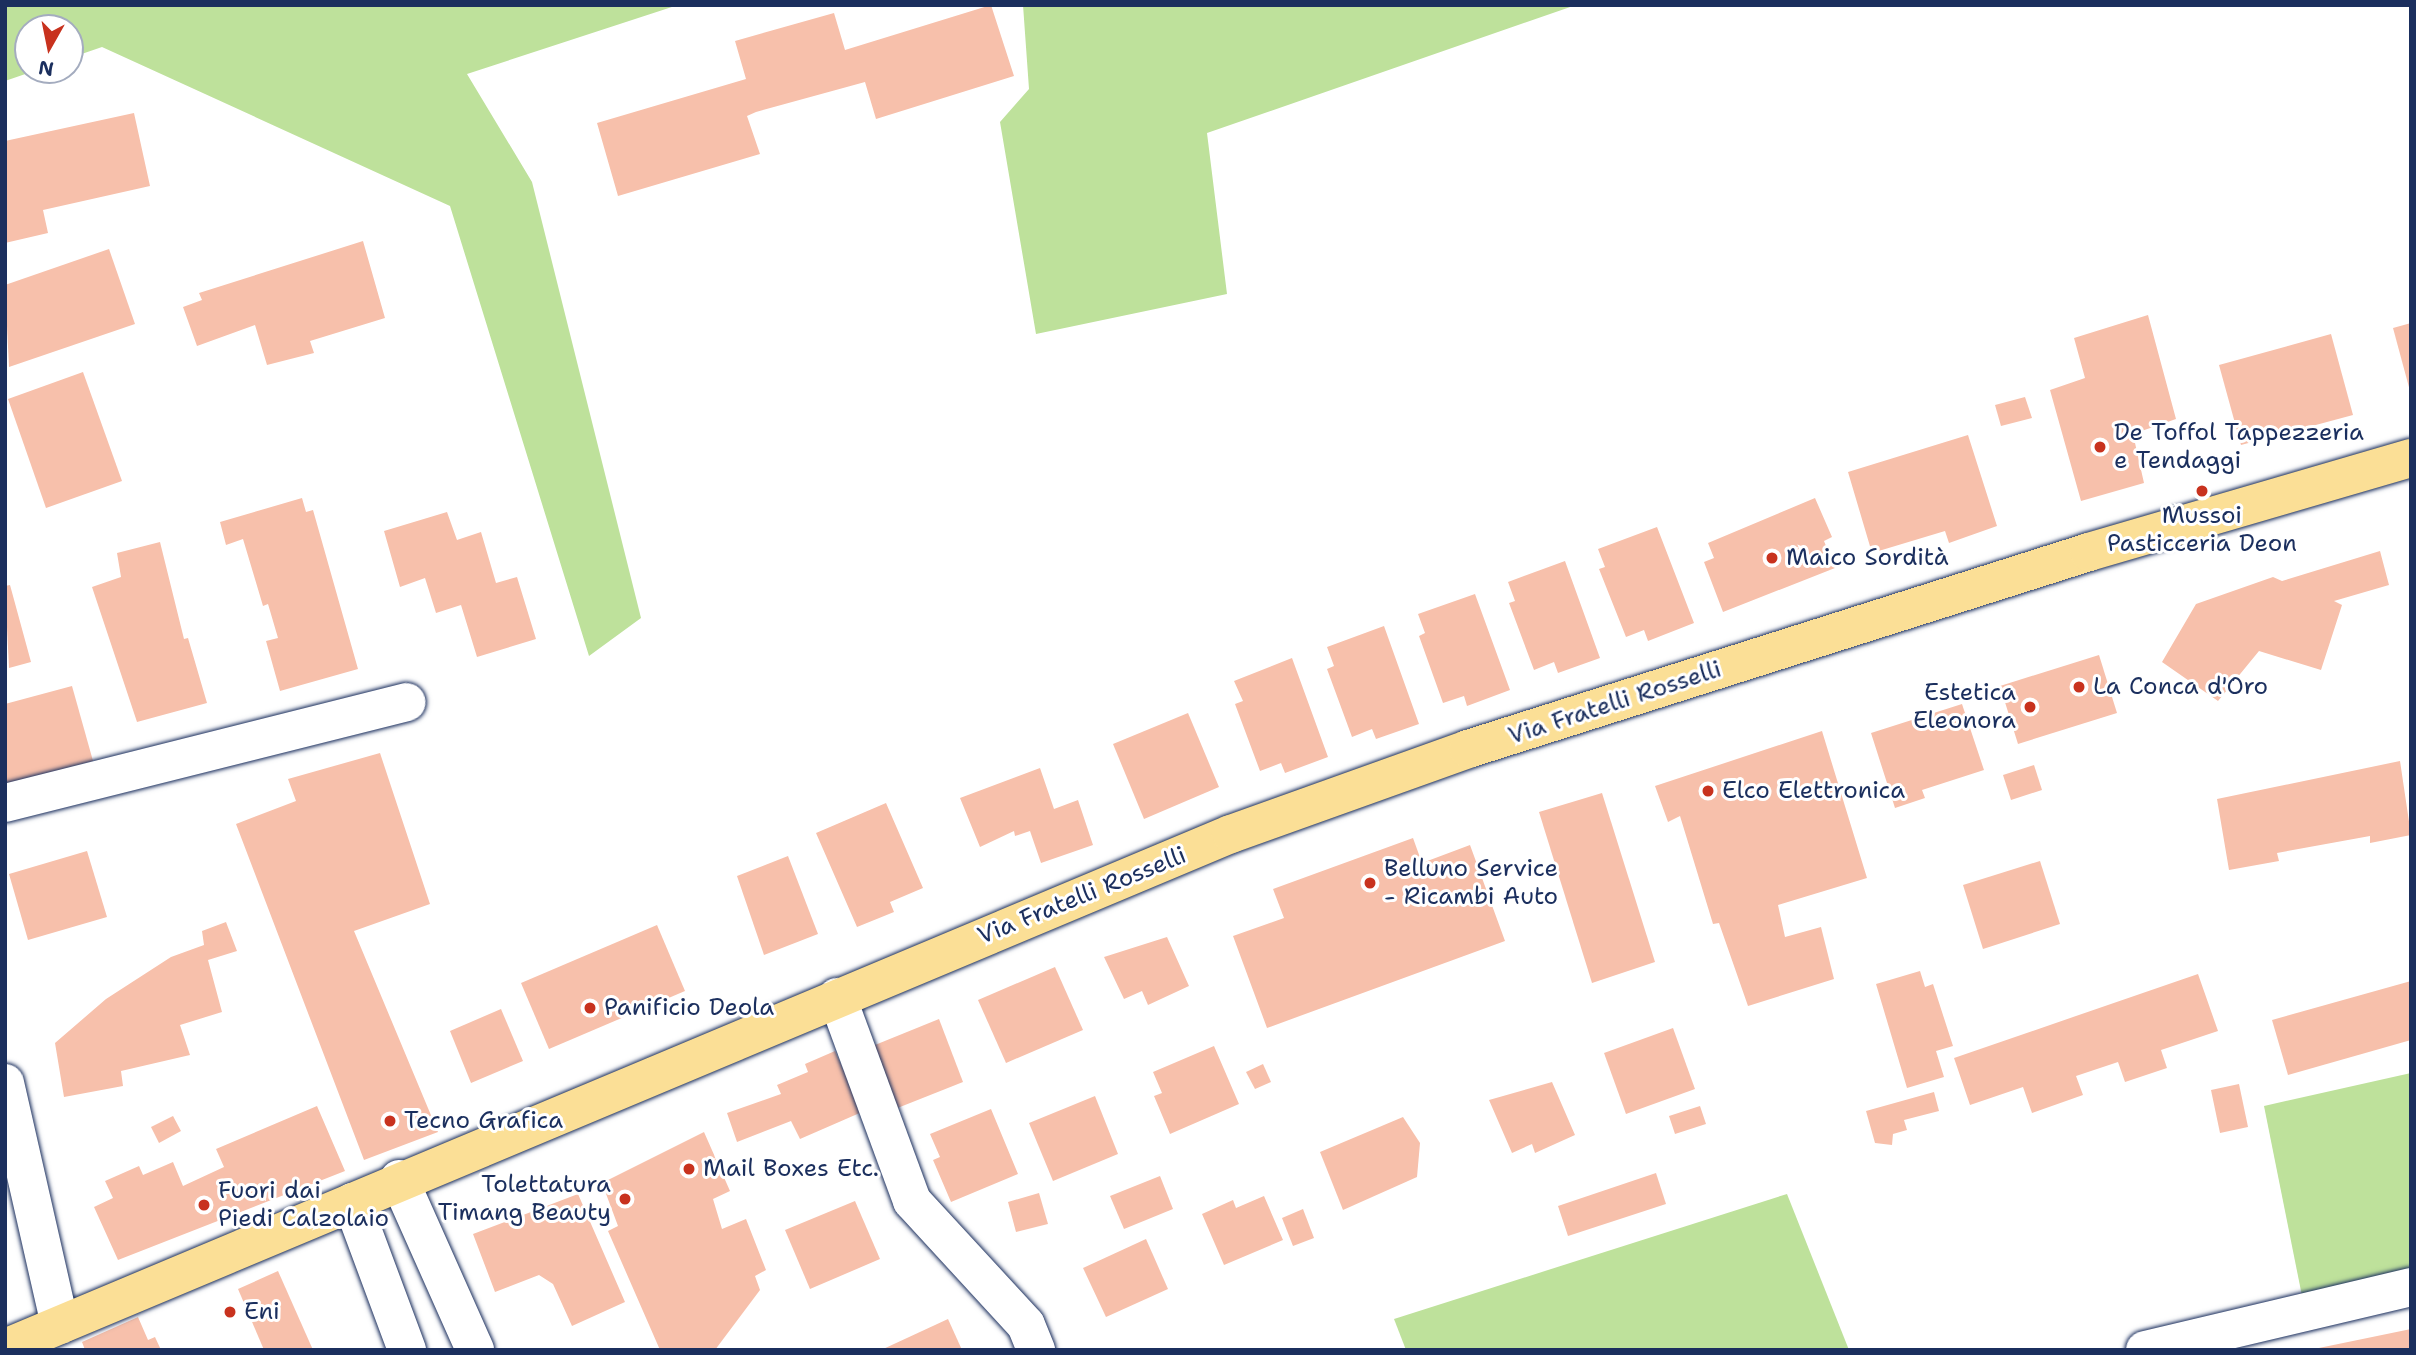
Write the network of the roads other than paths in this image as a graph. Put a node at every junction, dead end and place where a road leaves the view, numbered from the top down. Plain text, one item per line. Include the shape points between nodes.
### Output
1 (2411, 458) edge
2 (407, 702) dead end
3 (5, 803) edge
4 (837, 997) junction
5 (5, 1083) edge
6 (399, 1179) junction
7 (352, 1202) junction
8 (2411, 1287) edge
9 (60, 1325) junction
10 (5, 1349) edge
11 (407, 1350) edge
12 (475, 1350) edge
13 (1036, 1350) edge
14 (2145, 1350) edge

1 - 4 main road, Via Fratelli Rosselli via 2089,552 1468,749 1231,834
2 - 3 street
4 - 6 main road, Via Fratelli Rosselli
4 - 13 street via 912,1201 1026,1325
5 - 9 street
6 - 7 main road, Via Fratelli Rosselli
6 - 12 street
7 - 9 main road, Via Fratelli Rosselli
7 - 11 street
8 - 14 street
9 - 10 main road, Via Fratelli Rosselli

